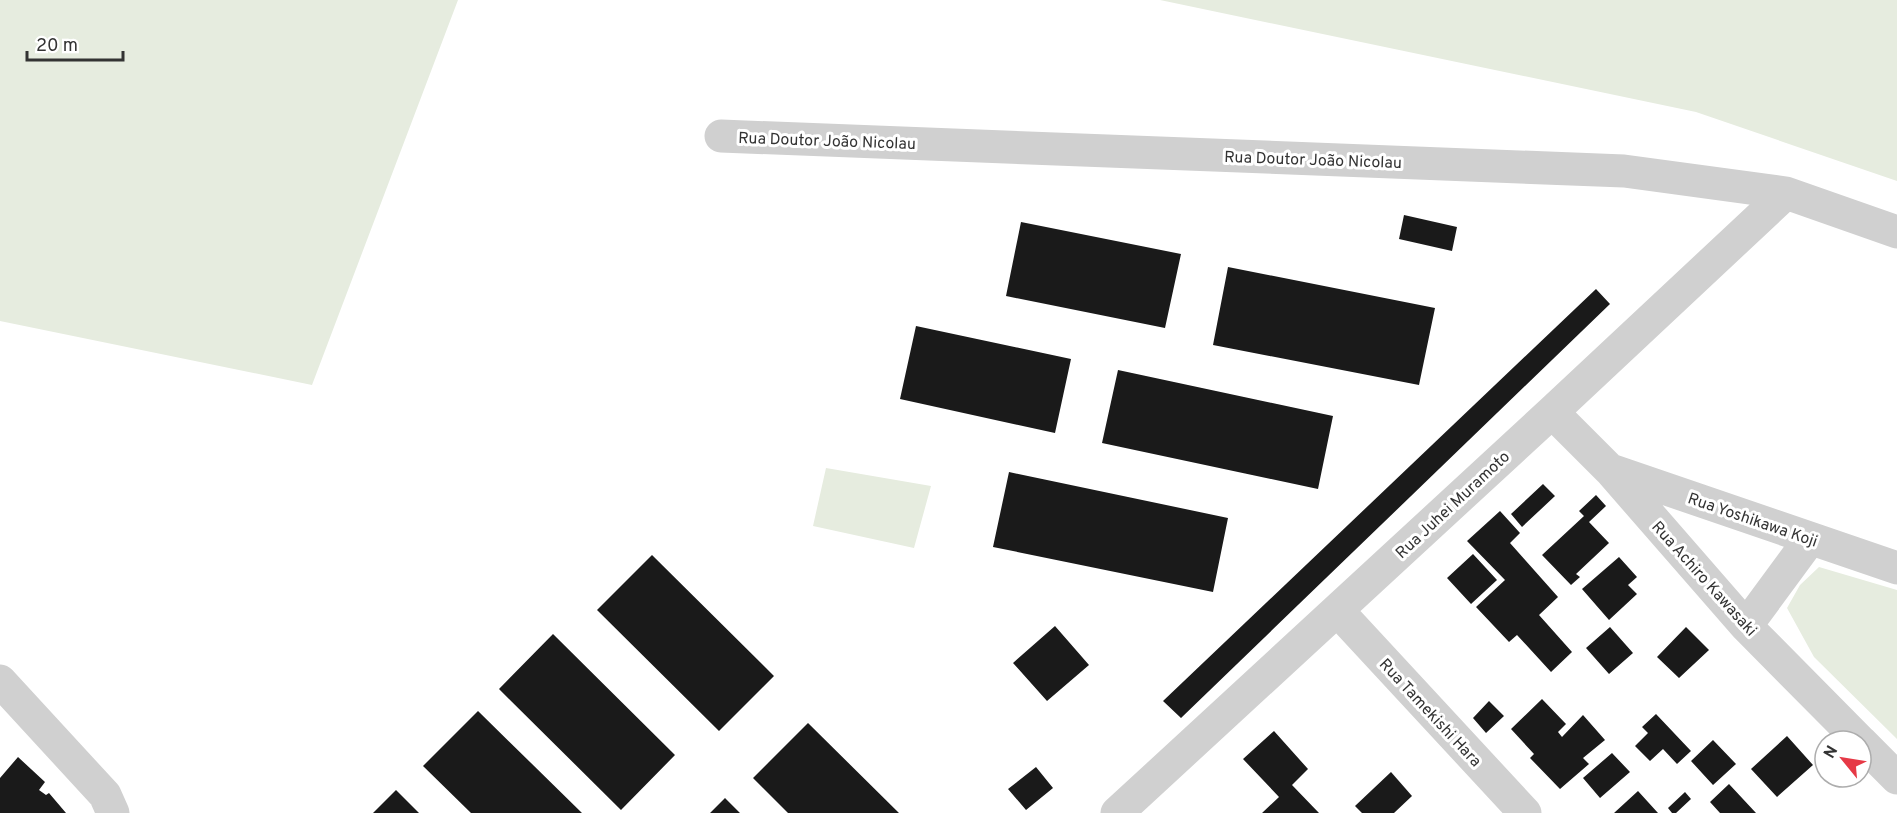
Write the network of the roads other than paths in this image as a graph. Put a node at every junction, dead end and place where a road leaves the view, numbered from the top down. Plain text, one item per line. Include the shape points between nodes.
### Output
1 (721, 136) dead end
2 (1786, 193) junction
3 (1897, 232) edge
4 (1552, 412) junction
5 (1610, 470) junction
6 (1810, 539) junction
7 (1897, 568) edge
8 (1337, 610) junction
9 (1746, 626) junction
10 (0, 681) edge
11 (1849, 729) edge
12 (1873, 753) edge
13 (1897, 778) edge
14 (113, 813) edge
15 (1117, 813) edge
16 (1525, 813) edge

1 - 2 street, Rua Doutor João Nicolau via 1624,171
2 - 3 street, Rua Doutor João Nicolau
2 - 4 street, Rua Juhei Muramoto
4 - 5 street, Rua Achiro Kawasaki
4 - 8 street, Rua Juhei Muramoto
5 - 6 street, Rua Yoshikawa Koji
5 - 9 street, Rua Achiro Kawasaki
6 - 7 street, Rua Yoshikawa Koji
6 - 9 street
8 - 15 street, Rua Juhei Muramoto
8 - 16 street, Rua Tamekishi Hara
9 - 11 street, Rua Achiro Kawasaki
10 - 14 street via 105,795
12 - 13 street, Rua Achiro Kawasaki

